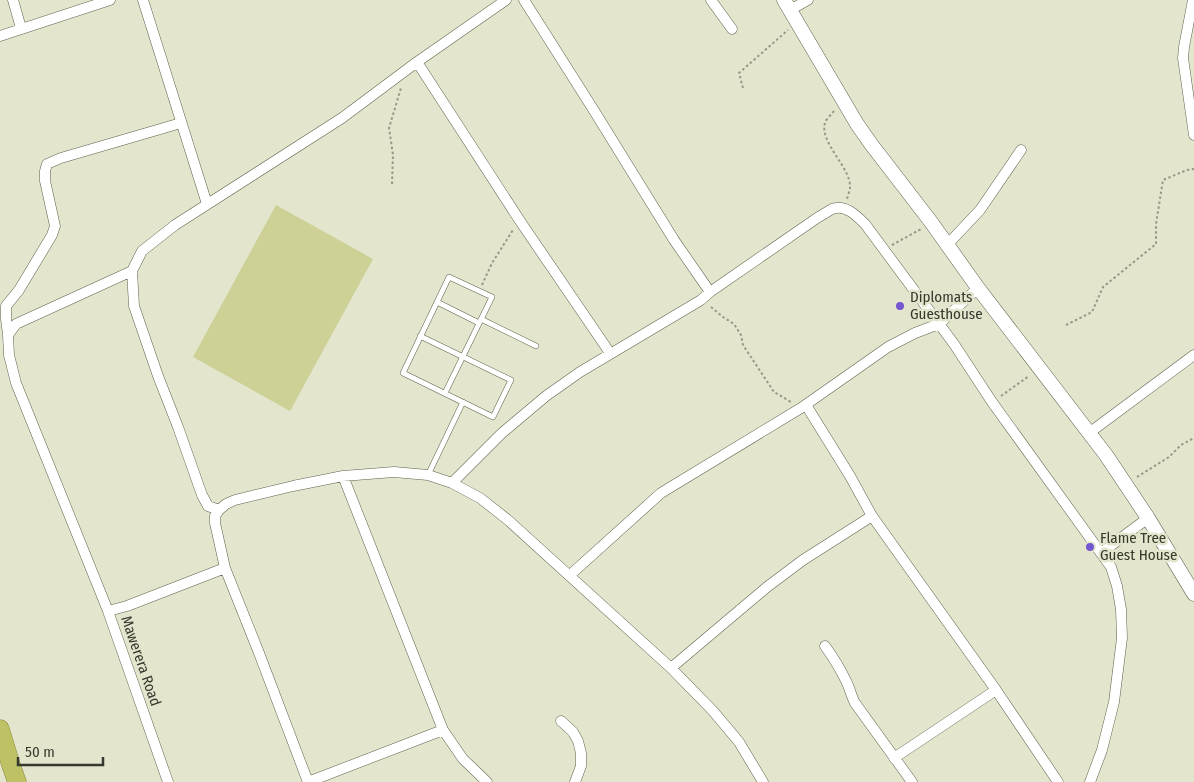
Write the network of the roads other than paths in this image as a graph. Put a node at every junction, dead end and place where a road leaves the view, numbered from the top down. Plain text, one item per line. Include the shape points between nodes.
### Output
1 (13, 0) edge
2 (110, 0) edge
3 (143, 0) edge
4 (506, 0) edge
5 (524, 0) edge
6 (711, 0) edge
7 (808, 0) edge
8 (1193, 0) edge
9 (790, 10) edge
10 (21, 28) junction
11 (732, 29) dead end
12 (0, 36) edge
13 (417, 62) junction
14 (181, 122) junction
15 (1194, 135) edge
16 (1021, 150) dead end
17 (207, 204) junction
18 (947, 245) junction
19 (132, 271) junction
20 (978, 288) junction
21 (710, 292) junction
22 (437, 302) junction
23 (480, 321) junction
24 (939, 324) junction
25 (8, 335) junction
26 (420, 336) junction
27 (536, 346) dead end
28 (610, 353) junction
29 (1194, 355) edge
30 (463, 357) junction
31 (445, 394) junction
32 (463, 402) junction
33 (804, 406) junction
34 (1090, 433) junction
35 (428, 475) junction
36 (342, 476) junction
37 (452, 483) junction
38 (220, 510) junction
39 (872, 516) junction
40 (1148, 518) junction
41 (1101, 553) junction
42 (225, 568) junction
43 (570, 575) junction
44 (1194, 594) edge
45 (108, 611) junction
46 (825, 646) dead end
47 (671, 668) junction
48 (996, 690) junction
49 (561, 720) dead end
50 (0, 729) edge
51 (443, 730) junction
52 (894, 758) junction
53 (17, 782) edge
54 (168, 782) edge
55 (308, 782) edge
56 (487, 782) edge
57 (575, 782) edge
58 (763, 782) edge
59 (912, 782) edge
60 (1058, 782) edge
61 (1090, 782) edge

1 - 10 street
2 - 10 street
3 - 14 street
4 - 13 street
5 - 21 street
6 - 11 street
7 - 9 street
8 - 15 street via 1183,58
9 - 18 street via 871,144
10 - 12 street
13 - 17 street via 342,118
13 - 28 street via 520,222
14 - 17 street
14 - 25 street via 47,164 45,181 54,226 6,306
16 - 18 street via 980,210
17 - 19 street via 142,251
18 - 20 street
19 - 25 street via 16,324
19 - 38 street via 134,306 158,376 202,495 208,506
20 - 24 street
20 - 34 street
21 - 24 street via 817,218 833,208 844,208 865,224
21 - 28 street via 702,300
22 - 23 lane
22 - 23 lane via 449,277 492,297
22 - 26 lane
23 - 27 lane
23 - 30 lane
24 - 33 street via 888,346
24 - 41 street
25 - 45 street via 16,383
26 - 30 lane
26 - 31 lane via 403,373
28 - 37 street via 546,396 502,433
29 - 34 street
30 - 31 lane
30 - 32 lane via 511,380 493,417
31 - 32 lane
32 - 35 lane
33 - 39 street
33 - 43 street via 661,493
34 - 40 street
35 - 36 street via 394,472
35 - 37 street
36 - 38 street via 235,500
36 - 51 street
37 - 43 street via 480,498
38 - 42 street via 215,516 215,523
39 - 47 street via 767,587
39 - 48 street
40 - 41 street
40 - 44 street
41 - 61 street via 1117,586 1122,638 1114,702
42 - 45 street, Mawerera Road
42 - 55 street
43 - 47 street
45 - 54 street, Mawerera Road
46 - 52 street via 855,703
47 - 58 street via 739,742
48 - 52 street
48 - 60 street
49 - 57 street via 573,732 581,753 582,766
50 - 53 highway
51 - 55 street
51 - 56 street via 463,759
52 - 59 street

